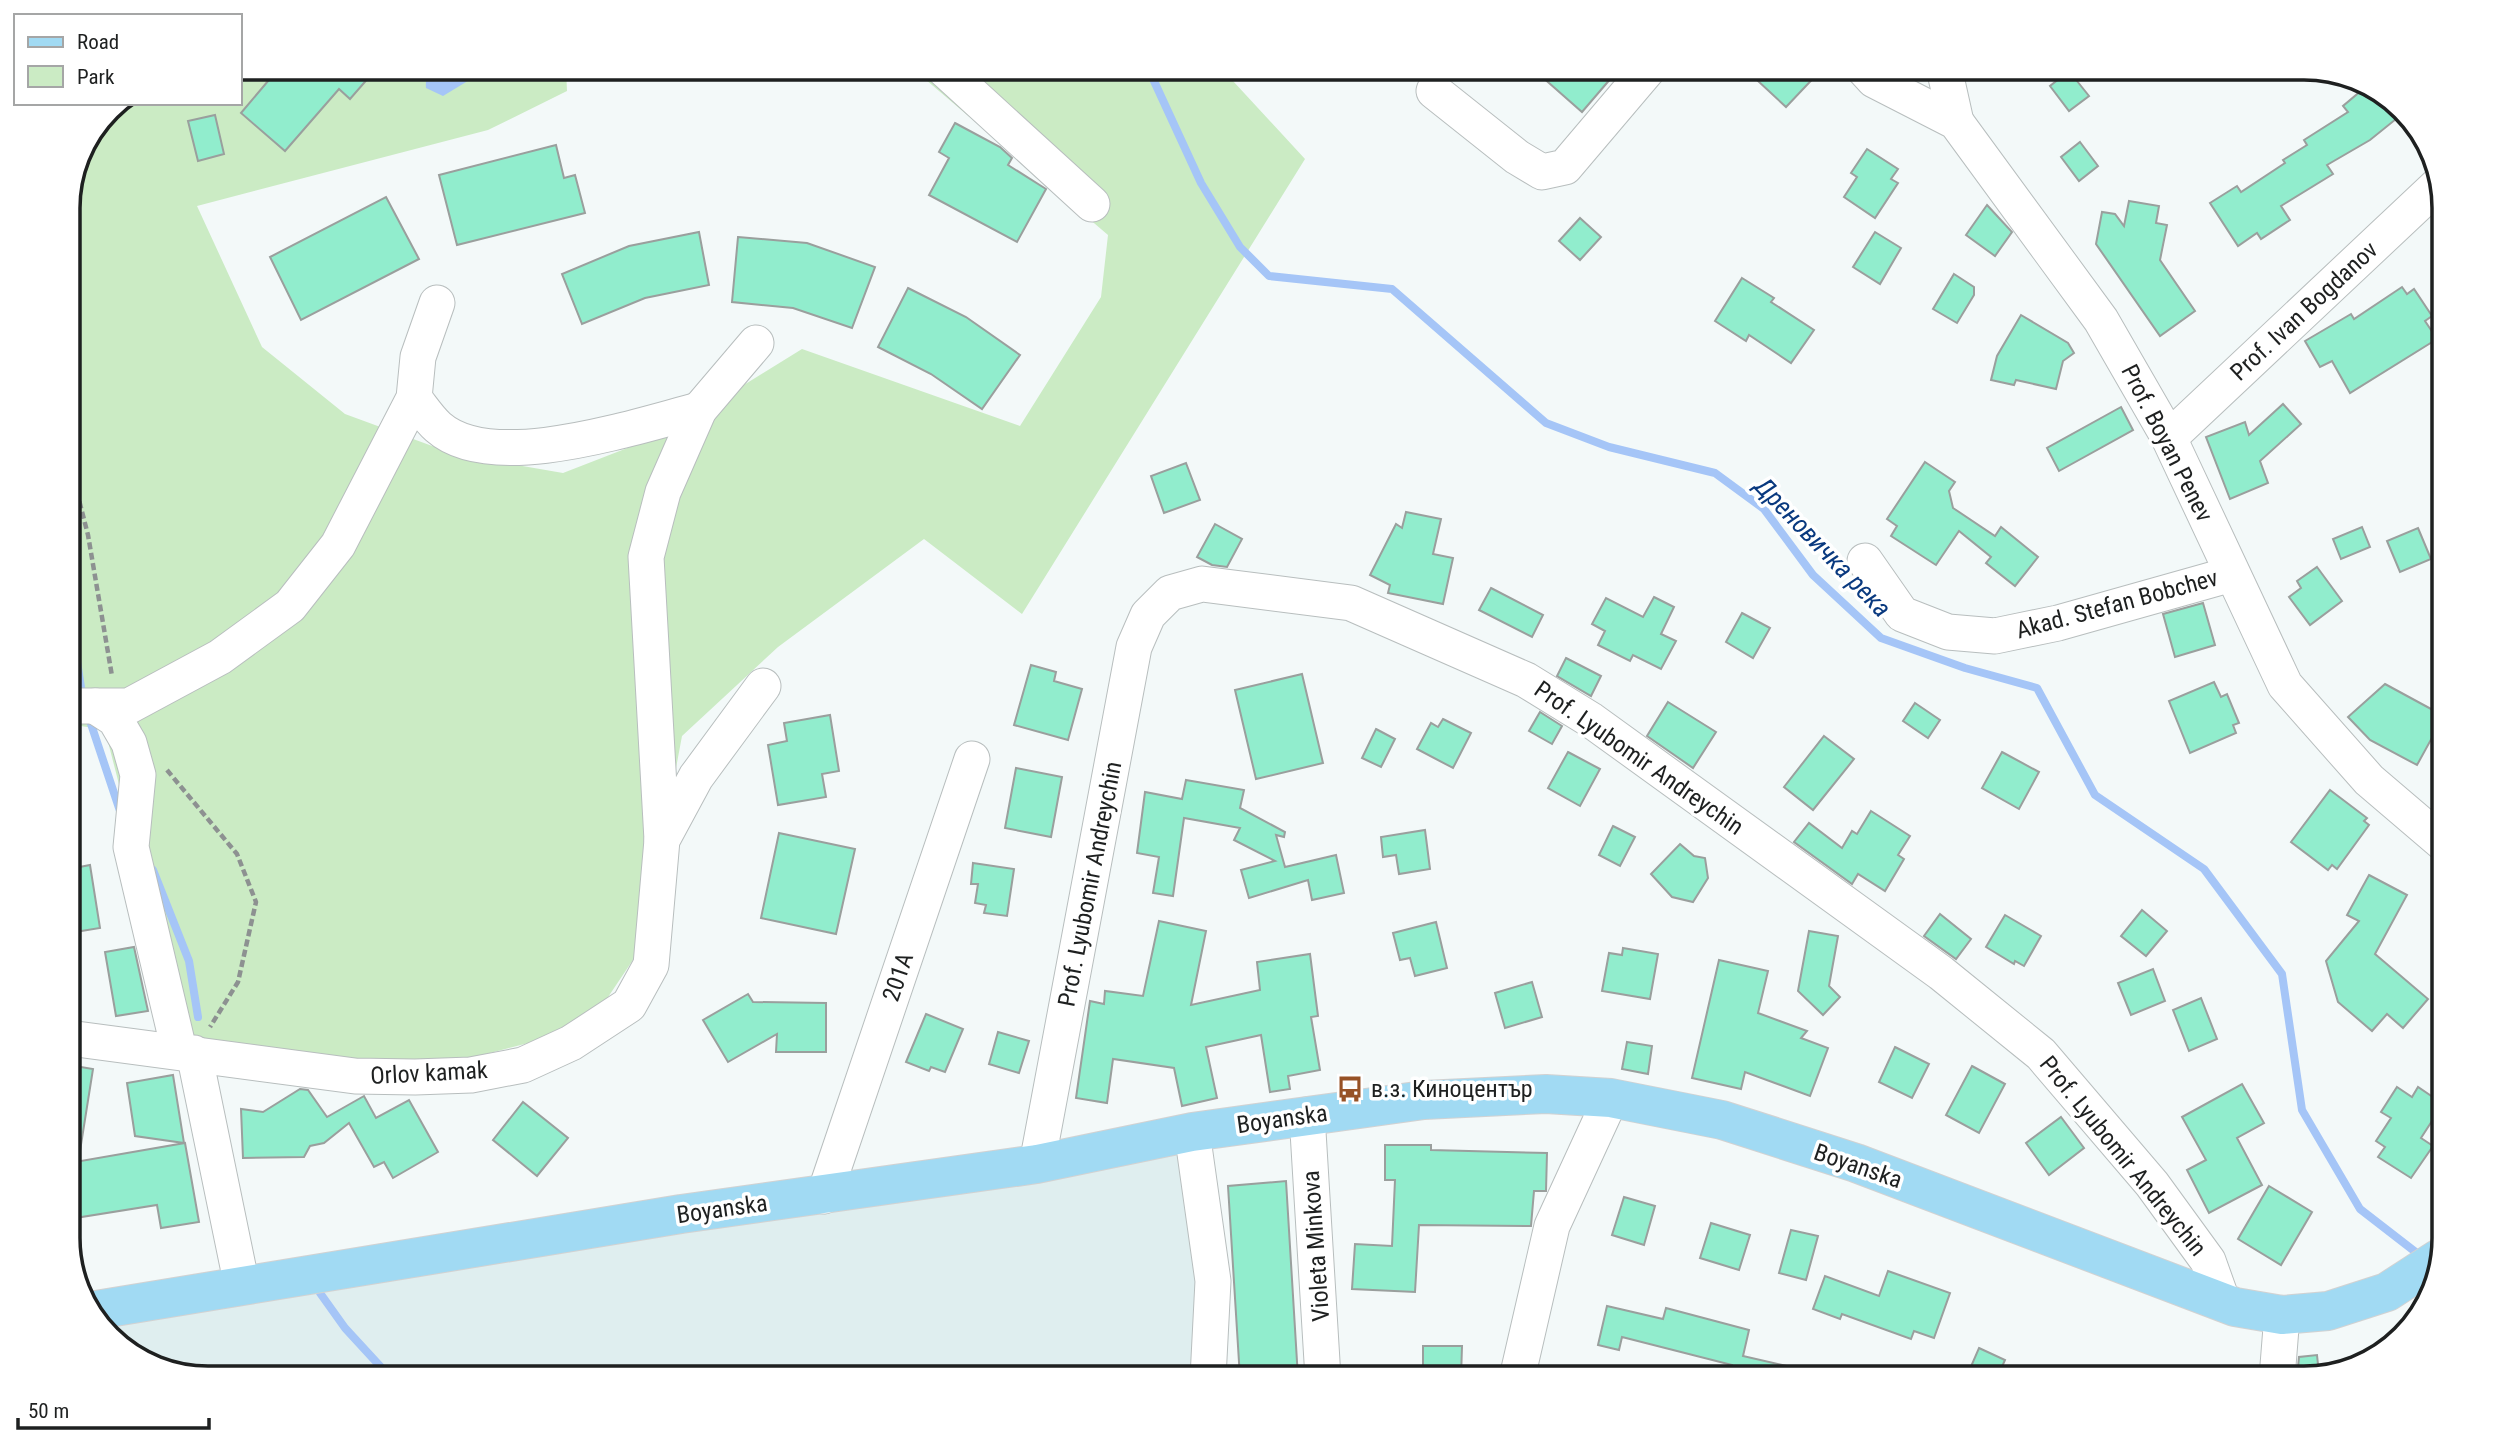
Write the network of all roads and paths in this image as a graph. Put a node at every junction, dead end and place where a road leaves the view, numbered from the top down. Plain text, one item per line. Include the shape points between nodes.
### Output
1 (956, 80) edge
2 (1639, 80) edge
3 (1874, 80) edge
4 (1947, 80) edge
5 (1434, 91) dead end
6 (1956, 122) junction
7 (2430, 192) edge
8 (1092, 204) dead end
9 (437, 303) dead end
10 (756, 343) dead end
11 (414, 398) junction
12 (699, 410) junction
13 (2169, 439) junction
14 (81, 508) edge
15 (1864, 561) dead end
16 (2232, 574) junction
17 (763, 686) dead end
18 (98, 706) edge
19 (972, 759) dead end
20 (159, 760) dead end
21 (2432, 833) edge
22 (662, 840) junction
23 (81, 1039) edge
24 (186, 1051) junction
25 (1611, 1098) junction
26 (1307, 1115) junction
27 (1192, 1132) junction
28 (1037, 1164) junction
29 (824, 1196) junction
30 (2428, 1266) edge
31 (242, 1286) junction
32 (2223, 1303) junction
33 (103, 1309) edge
34 (2282, 1315) junction
35 (1209, 1366) edge
36 (1323, 1366) edge
37 (1520, 1366) edge
38 (2278, 1366) edge

1 - 8 street
2 - 5 street via 1565,167 1542,172
3 - 6 street, Prof. Boyan Penev
4 - 6 street
6 - 13 street, Prof. Boyan Penev via 2101,320
7 - 13 street, Prof. Ivan Bogdanov
9 - 11 street via 418,357
10 - 12 street
11 - 12 street via 439,429 484,448 565,444
11 - 18 street via 338,545 290,606 220,657
12 - 22 street via 663,492 646,557
13 - 16 street, Prof. Boyan Penev
14 - 18 path via 112,677
15 - 16 street, Akad. Stefan Bobchev via 1902,614 1948,632 1995,636 2058,624
16 - 21 street, Prof. Boyan Penev via 2285,685 2369,780
17 - 22 street, Orlov kamak via 696,778
18 - 24 street via 115,719 129,743 138,775 131,847
19 - 29 street, 201А
20 - 24 path via 237,854 256,902 238,982
22 - 24 street, Orlov kamak via 651,965 629,1005 571,1043 523,1065 471,1074 355,1076
23 - 24 street, Orlov kamak
24 - 31 street
25 - 26 main road, Boyanska via 1546,1094 1424,1100
25 - 32 main road, Boyanska via 1722,1120 1856,1163
25 - 37 street via 1552,1226
26 - 27 main road, Boyanska
26 - 36 street, Violeta Minkova
27 - 28 main road, Boyanska
27 - 35 street via 1213,1281
28 - 29 main road, Boyanska
28 - 32 street, Prof. Lyubomir Andreychin via 1134,647 1148,615 1170,593 1202,584 1351,603 1526,680 1591,720 1941,973 2041,1054 2160,1195 2208,1261
29 - 31 main road, Boyanska via 681,1214
30 - 34 main road, Boyanska via 2387,1292 2328,1311
31 - 33 main road, Boyanska
32 - 34 main road, Boyanska
34 - 38 street

